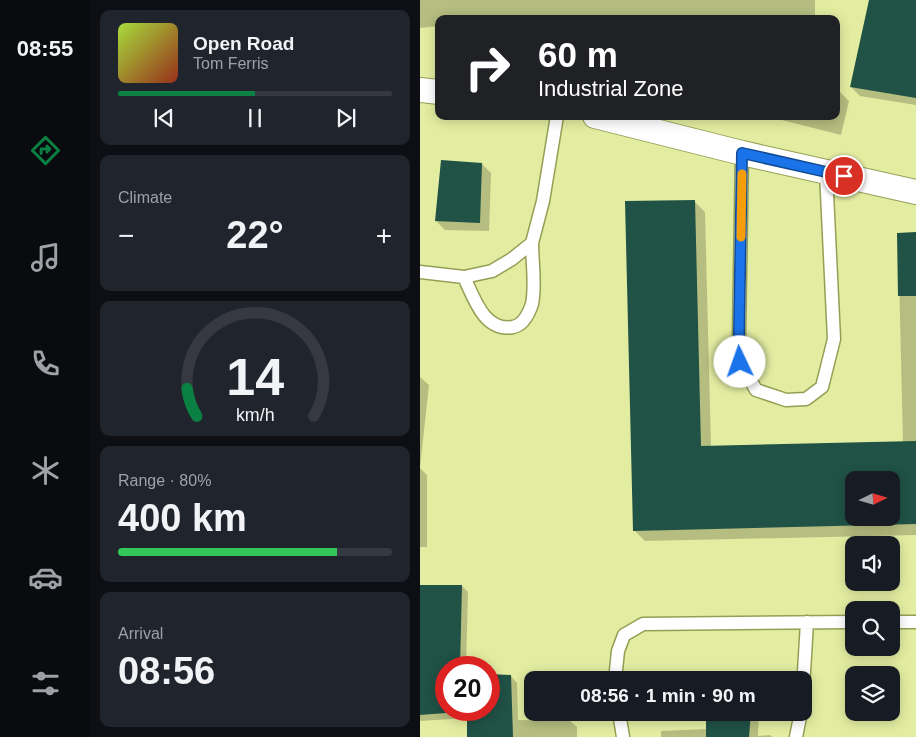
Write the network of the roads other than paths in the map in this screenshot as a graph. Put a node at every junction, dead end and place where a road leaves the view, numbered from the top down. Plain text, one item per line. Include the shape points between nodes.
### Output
1 (420, 90) edge
2 (435, 92) edge
3 (557, 120) edge
4 (611, 120) edge
5 (742, 153) junction
6 (826, 172) junction
7 (916, 192) edge
8 (532, 243) junction
9 (420, 272) edge
10 (464, 277) junction
11 (807, 622) junction
12 (845, 622) edge
13 (900, 622) edge
14 (916, 622) edge
15 (616, 671) edge
16 (804, 671) edge
17 (620, 721) edge
18 (799, 721) edge
19 (623, 737) edge
20 (796, 737) edge

1 - 2 street
3 - 8 lane
4 - 5 street
5 - 6 street
5 - 6 lane via 740,362 756,390 786,400 806,398 822,387 834,340
6 - 7 street
8 - 10 lane via 492,270
8 - 10 lane via 532,304 526,318 516,327 501,327 490,321 478,308
9 - 10 lane
11 - 12 lane
11 - 15 lane via 643,624 624,635
11 - 16 lane
13 - 14 lane
17 - 19 lane
18 - 20 lane

